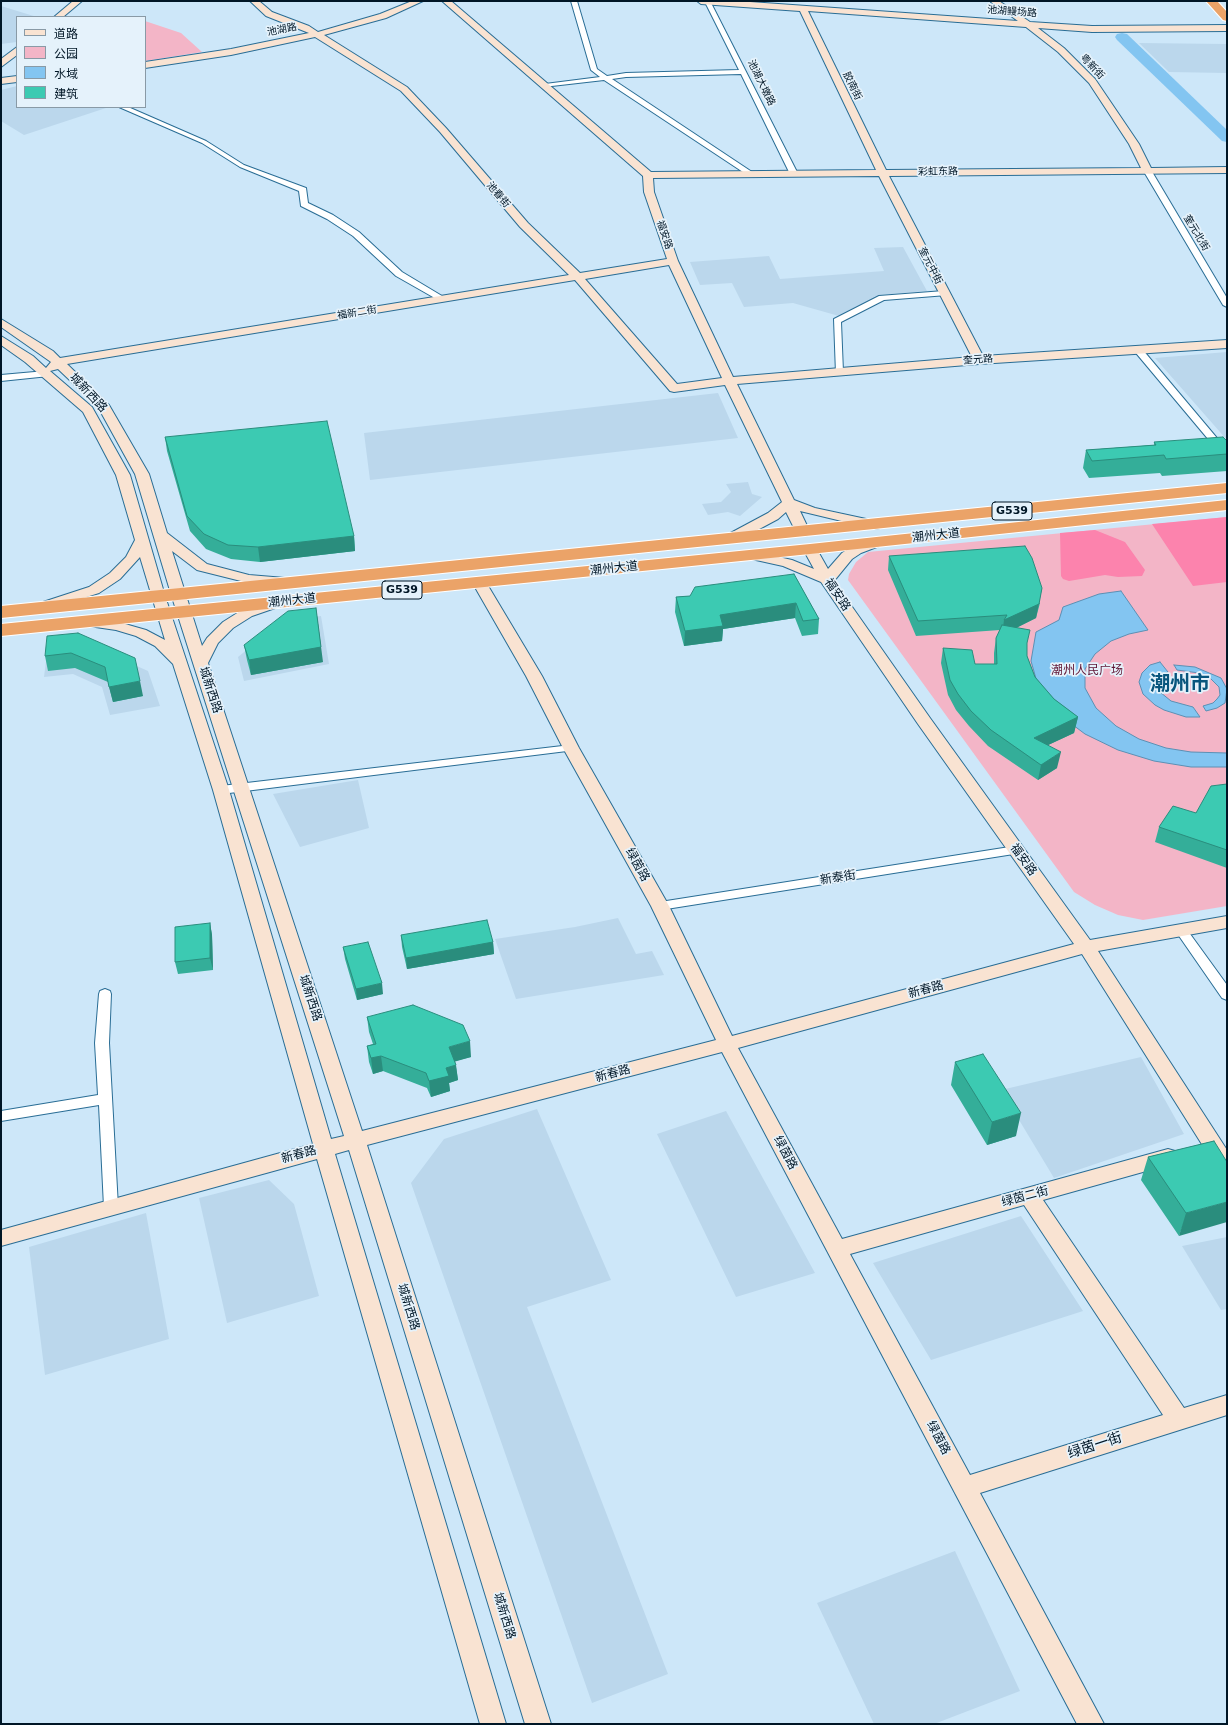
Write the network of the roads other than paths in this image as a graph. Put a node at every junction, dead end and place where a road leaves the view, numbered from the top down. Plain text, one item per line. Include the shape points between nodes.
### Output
1 (78, 1) edge
2 (254, 1) edge
3 (574, 1) edge
4 (701, 1) edge
5 (708, 1) edge
6 (1212, 1) edge
7 (995, 2) edge
8 (419, 3) edge
9 (446, 4) edge
10 (803, 9) junction
11 (59, 16) edge
12 (1227, 18) edge
13 (1029, 25) junction
14 (1227, 28) edge
15 (316, 35) junction
16 (16, 51) edge
17 (1, 64) edge
18 (146, 65) edge
19 (743, 72) junction
20 (604, 78) junction
21 (16, 79) edge
22 (1, 81) edge
23 (545, 86) junction
24 (124, 108) edge
25 (1147, 170) junction
26 (1227, 170) edge
27 (882, 172) junction
28 (749, 174) junction
29 (794, 174) junction
30 (648, 175) junction
31 (673, 261) junction
32 (578, 276) junction
33 (944, 293) junction
34 (443, 299) junction
35 (1227, 305) edge
36 (1, 322) edge
37 (1, 340) edge
38 (1227, 344) edge
39 (1139, 351) junction
40 (979, 360) junction
41 (52, 368) junction
42 (839, 372) junction
43 (1, 378) edge
44 (729, 381) junction
45 (1227, 456) edge
46 (1227, 488) edge
47 (789, 503) junction
48 (1227, 504) edge
49 (803, 532) junction
50 (876, 534) junction
51 (160, 535) junction
52 (730, 539) junction
53 (142, 540) junction
54 (812, 553) junction
55 (752, 555) junction
56 (827, 580) junction
57 (292, 582) junction
58 (478, 582) junction
59 (178, 594) junction
60 (278, 602) junction
61 (161, 605) junction
62 (34, 609) junction
63 (1, 612) edge
64 (184, 612) junction
65 (85, 622) junction
66 (1, 630) edge
67 (201, 662) junction
68 (179, 663) junction
69 (571, 748) junction
70 (242, 788) junction
71 (221, 790) junction
72 (1016, 850) junction
73 (660, 906) junction
74 (1227, 922) edge
75 (1181, 930) junction
76 (1086, 947) junction
77 (106, 994) dead end
78 (1227, 995) edge
79 (727, 1044) junction
80 (105, 1100) junction
81 (1, 1116) edge
82 (356, 1142) junction
83 (324, 1149) junction
84 (1198, 1149) junction
85 (1227, 1167) edge
86 (1029, 1196) junction
87 (111, 1207) junction
88 (1, 1238) edge
89 (836, 1249) junction
90 (1227, 1405) edge
91 (1179, 1419) junction
92 (964, 1487) junction
93 (493, 1724) edge
94 (538, 1724) edge
95 (1091, 1724) edge

1 - 11 street
2 - 15 street, 池春街 via 269,14 306,28
3 - 20 street via 594,70
4 - 5 street, 池湖鳗场路
5 - 10 street, 池湖鳗场路
5 - 19 street, 池湖大墩路
6 - 12 highway
7 - 13 street, 粤新街
8 - 15 street, 池湖路
9 - 23 street
10 - 13 street, 池湖鳗场路
10 - 27 street, 胶南街
13 - 14 street, 池湖鳗场路 via 1107,29
13 - 25 street, 粤新街 via 1061,50 1092,81 1134,144
15 - 18 street, 池湖路
15 - 32 street, 池春街 via 404,89 443,130 524,225
16 - 17 street
19 - 20 street via 626,75
19 - 29 street, 池湖大墩路
20 - 23 street
20 - 28 street
21 - 22 street
23 - 30 street
24 - 34 street via 204,142 242,166 303,190 304,204 356,234 399,274
25 - 26 street, 彩虹东路
25 - 27 street, 彩虹东路
25 - 35 street, 奎元北街
27 - 29 street, 彩虹东路
27 - 33 street, 奎元中街
28 - 29 street, 彩虹东路
28 - 30 street, 彩虹东路
30 - 31 street, 福安路 via 649,192
31 - 32 street, 福新二街
31 - 44 street, 福安路
32 - 34 street, 福新二街
32 - 44 street, 池春街 via 674,388
33 - 40 street, 奎元中街
33 - 42 street via 882,298 837,321
34 - 41 street, 福新二街
36 - 41 street, 城新西路 via 49,354
37 - 41 street, 城新西路 via 29,359
38 - 39 street, 奎元路
39 - 40 street, 奎元路
39 - 45 street
40 - 42 street, 奎元路
41 - 43 street
41 - 51 street, 城新西路 via 103,405 142,474
41 - 53 street, 城新西路 via 88,410 123,475
42 - 44 street, 奎元路
44 - 47 street, 福安路
46 - 50 highway, 潮州大道 / G539
47 - 49 street, 福安路
47 - 50 street
47 - 52 street via 773,516
48 - 50 highway, 潮州大道 / G539
49 - 50 highway, 潮州大道 / G539
49 - 52 highway, 潮州大道 / G539
50 - 54 highway, 潮州大道 / G539
50 - 56 street via 838,564
51 - 57 street via 202,567 249,579
51 - 59 street, 城新西路
52 - 57 highway, 潮州大道 / G539
53 - 61 street, 城新西路
53 - 62 street via 132,559 115,576 94,590
54 - 55 highway, 潮州大道 / G539
54 - 56 street, 福安路
55 - 56 street via 787,563
55 - 58 highway, 潮州大道 / G539
56 - 72 street, 福安路
57 - 59 highway, 潮州大道 / G539
58 - 60 highway, 潮州大道 / G539
58 - 69 street, 绿茵路 via 534,676
59 - 61 highway, 潮州大道 / G539
59 - 64 street, 城新西路
60 - 64 highway, 潮州大道 / G539
60 - 67 street via 247,613 228,625 212,641
61 - 62 highway, 潮州大道 / G539
61 - 64 highway, 潮州大道 / G539
61 - 65 highway, 潮州大道 / G539
61 - 68 street, 城新西路
62 - 63 highway, 潮州大道 / G539
64 - 67 street, 城新西路
65 - 66 highway, 潮州大道 / G539
65 - 68 street via 118,626 141,633 160,644
67 - 70 street, 城新西路
68 - 71 street, 城新西路
69 - 70 street
69 - 73 street, 绿茵路
70 - 71 street
70 - 82 street, 城新西路
71 - 83 street, 城新西路
72 - 73 street, 新泰街
72 - 76 street, 福安路
73 - 79 street, 绿茵路
74 - 75 street, 新春路
75 - 76 street, 新春路
75 - 78 street
76 - 79 street, 新春路
76 - 84 street, 福安路
77 - 80 street via 102,1043
79 - 82 street, 新春路
79 - 89 street, 绿茵路
80 - 81 street
80 - 87 street
82 - 83 street, 新春路
82 - 94 street, 城新西路
83 - 87 street, 新春路
83 - 93 street, 城新西路
84 - 85 street, 福安路
84 - 86 street, 绿茵二街
86 - 89 street, 绿茵二街
86 - 91 street
87 - 88 street, 新春路
89 - 92 street, 绿茵路
90 - 91 street, 绿茵一街
91 - 92 street, 绿茵一街
92 - 95 street, 绿茵路

